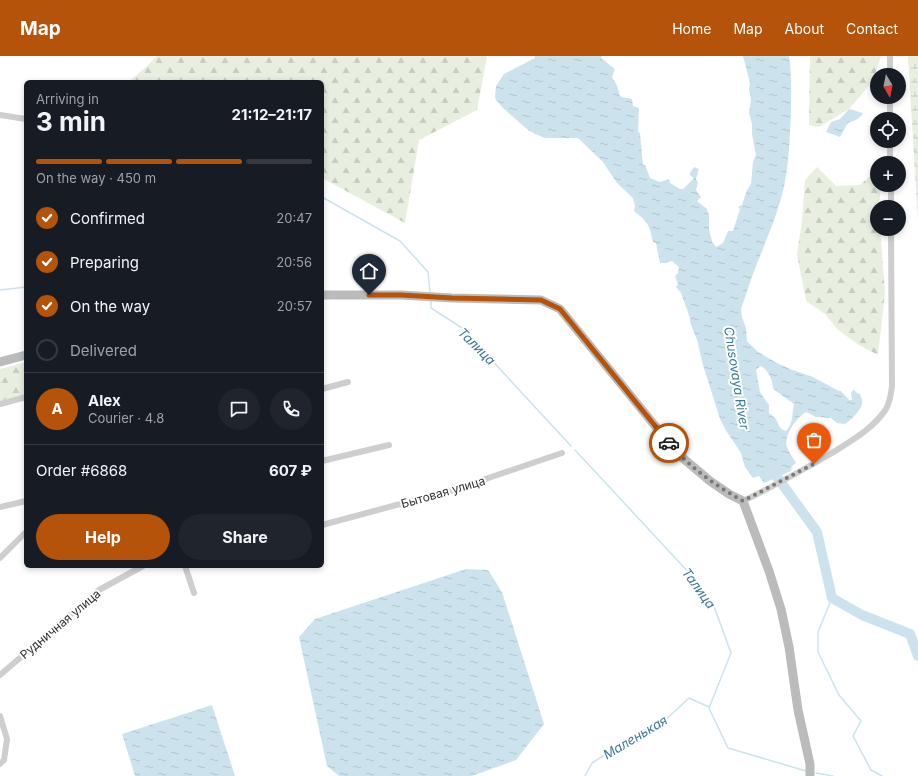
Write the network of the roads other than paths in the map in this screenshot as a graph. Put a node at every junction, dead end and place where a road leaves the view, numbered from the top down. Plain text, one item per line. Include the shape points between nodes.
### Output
1 (890, 56) edge
2 (890, 68) edge
3 (0, 115) edge
4 (24, 119) edge
5 (891, 236) edge
6 (324, 295) edge
7 (24, 356) edge
8 (0, 362) edge
9 (348, 382) dead end
10 (324, 388) edge
11 (24, 398) edge
12 (0, 404) edge
13 (389, 445) dead end
14 (562, 453) dead end
15 (324, 461) edge
16 (24, 501) edge
17 (743, 501) junction
18 (0, 507) edge
19 (324, 524) edge
20 (24, 534) edge
21 (0, 558) edge
22 (139, 568) edge
23 (186, 568) edge
24 (194, 593) dead end
25 (0, 675) edge
26 (0, 716) edge
27 (0, 764) edge
28 (810, 776) edge

1 - 2 street
3 - 4 street
5 - 17 street via 892,386 886,408 875,423 858,436 802,470
6 - 17 street via 541,300 560,309 678,454 710,481
7 - 8 street
9 - 10 street
11 - 12 street
13 - 15 street
14 - 19 street, Бытовая улица via 456,489
16 - 18 street
17 - 28 street via 781,609 798,710 809,755
20 - 21 street
22 - 25 street, Рудничная улица via 99,590
23 - 24 street
26 - 27 street via 7,740 4,760

